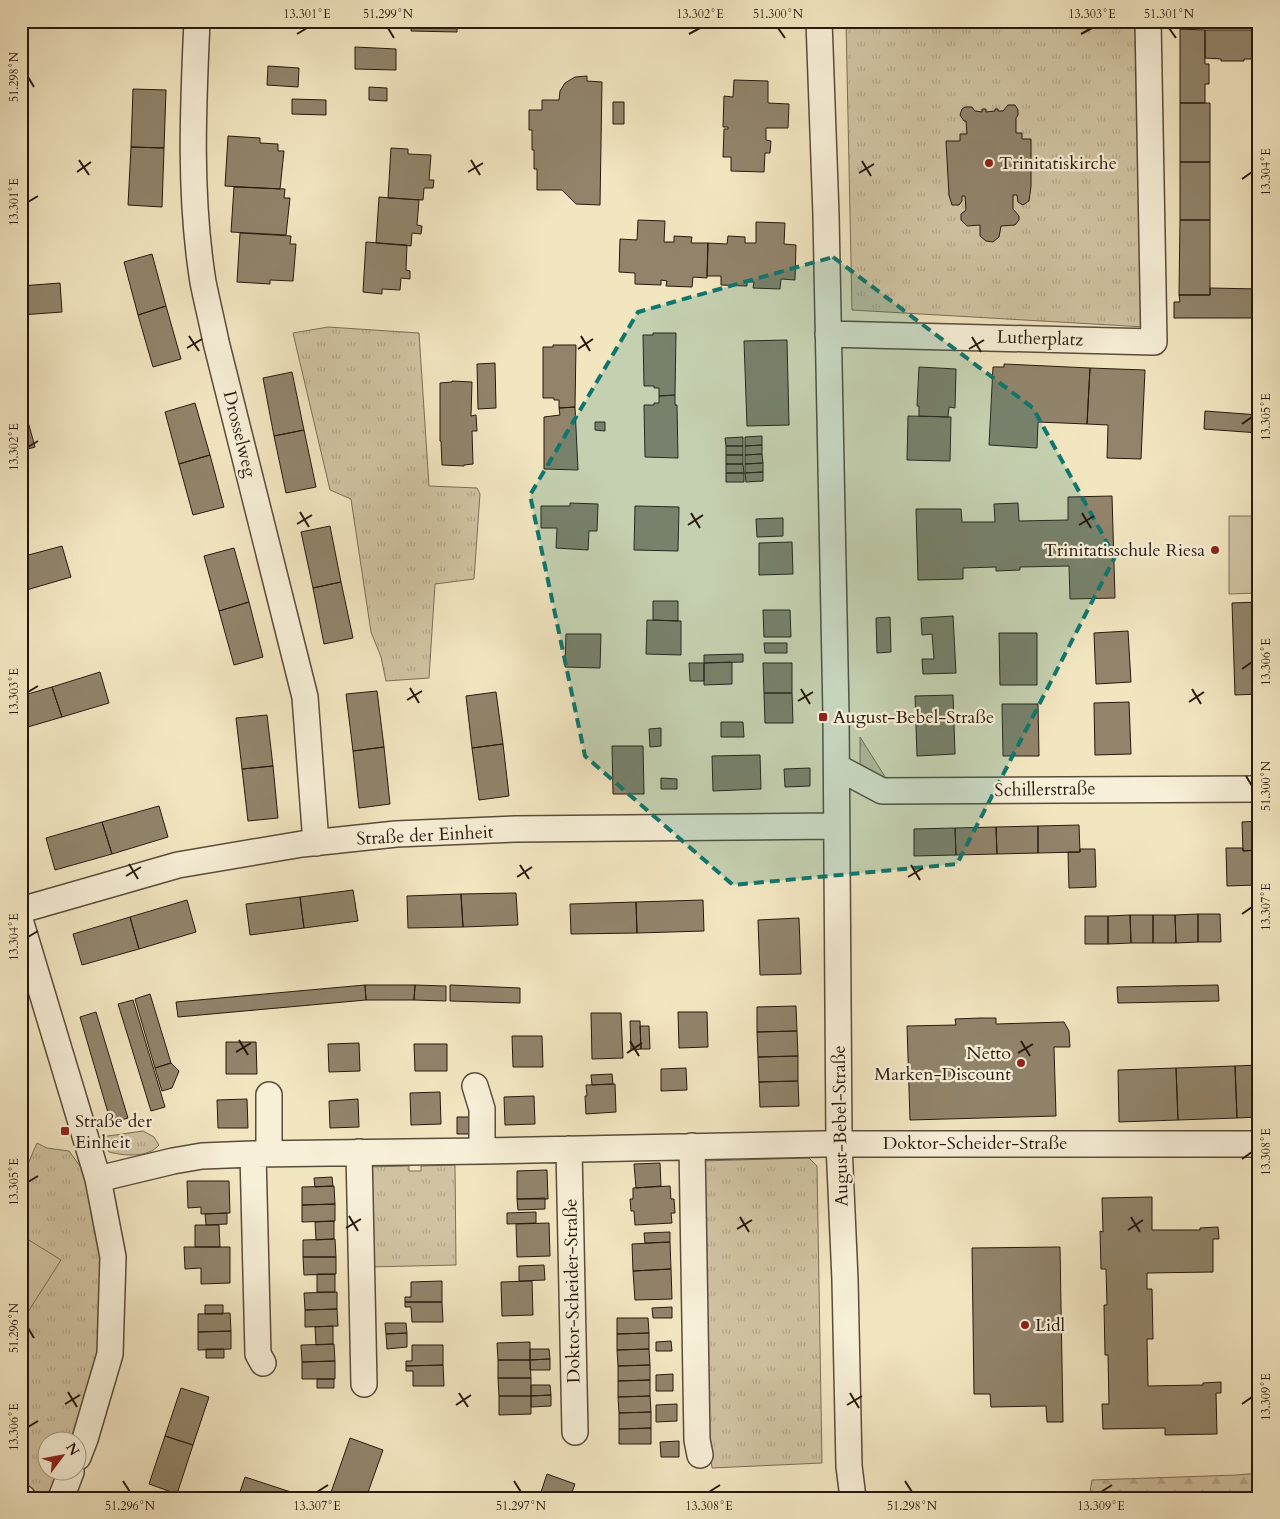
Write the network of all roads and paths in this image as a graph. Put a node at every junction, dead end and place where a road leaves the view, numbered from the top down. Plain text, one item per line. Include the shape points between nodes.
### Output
1 (197, 21) edge
2 (819, 21) edge
3 (1148, 21) edge
4 (828, 334) junction
5 (837, 767) junction
6 (1259, 789) edge
7 (836, 826) junction
8 (316, 843) junction
9 (21, 910) edge
10 (21, 923) edge
11 (475, 1086) dead end
12 (268, 1095) dead end
13 (839, 1144) junction
14 (1259, 1144) edge
15 (692, 1146) junction
16 (569, 1149) junction
17 (482, 1151) junction
18 (359, 1152) junction
19 (261, 1154) junction
20 (98, 1179) junction
21 (263, 1363) dead end
22 (364, 1384) dead end
23 (87, 1432) edge
24 (575, 1432) dead end
25 (700, 1455) dead end
26 (68, 1482) edge
27 (61, 1498) edge
28 (852, 1498) edge

1 - 8 street, Drosselweg via 194,177 204,282 216,342 305,697
2 - 4 street
3 - 4 street, Lutherplatz via 1154,342
4 - 5 street, August-Bebel-Straße
5 - 6 street, Schillerstraße via 882,791
5 - 7 street, August-Bebel-Straße
7 - 8 street, Straße der Einheit via 535,829 396,834
7 - 13 street, August-Bebel-Straße
8 - 9 street, Straße der Einheit via 178,865
10 - 20 street
11 - 17 street via 482,1109
12 - 19 street
13 - 14 street, Doktor-Scheider-Straße
13 - 15 street, Doktor-Scheider-Straße
13 - 28 street, August-Bebel-Straße
15 - 16 street, Doktor-Scheider-Straße
15 - 25 street
16 - 17 street, Doktor-Scheider-Straße
16 - 24 street, Doktor-Scheider-Straße
17 - 18 street, Doktor-Scheider-Straße
18 - 19 street, Doktor-Scheider-Straße
18 - 22 street
19 - 20 street, Doktor-Scheider-Straße via 202,1156
19 - 21 street via 258,1354
20 - 23 street via 113,1257 110,1354
26 - 27 street

